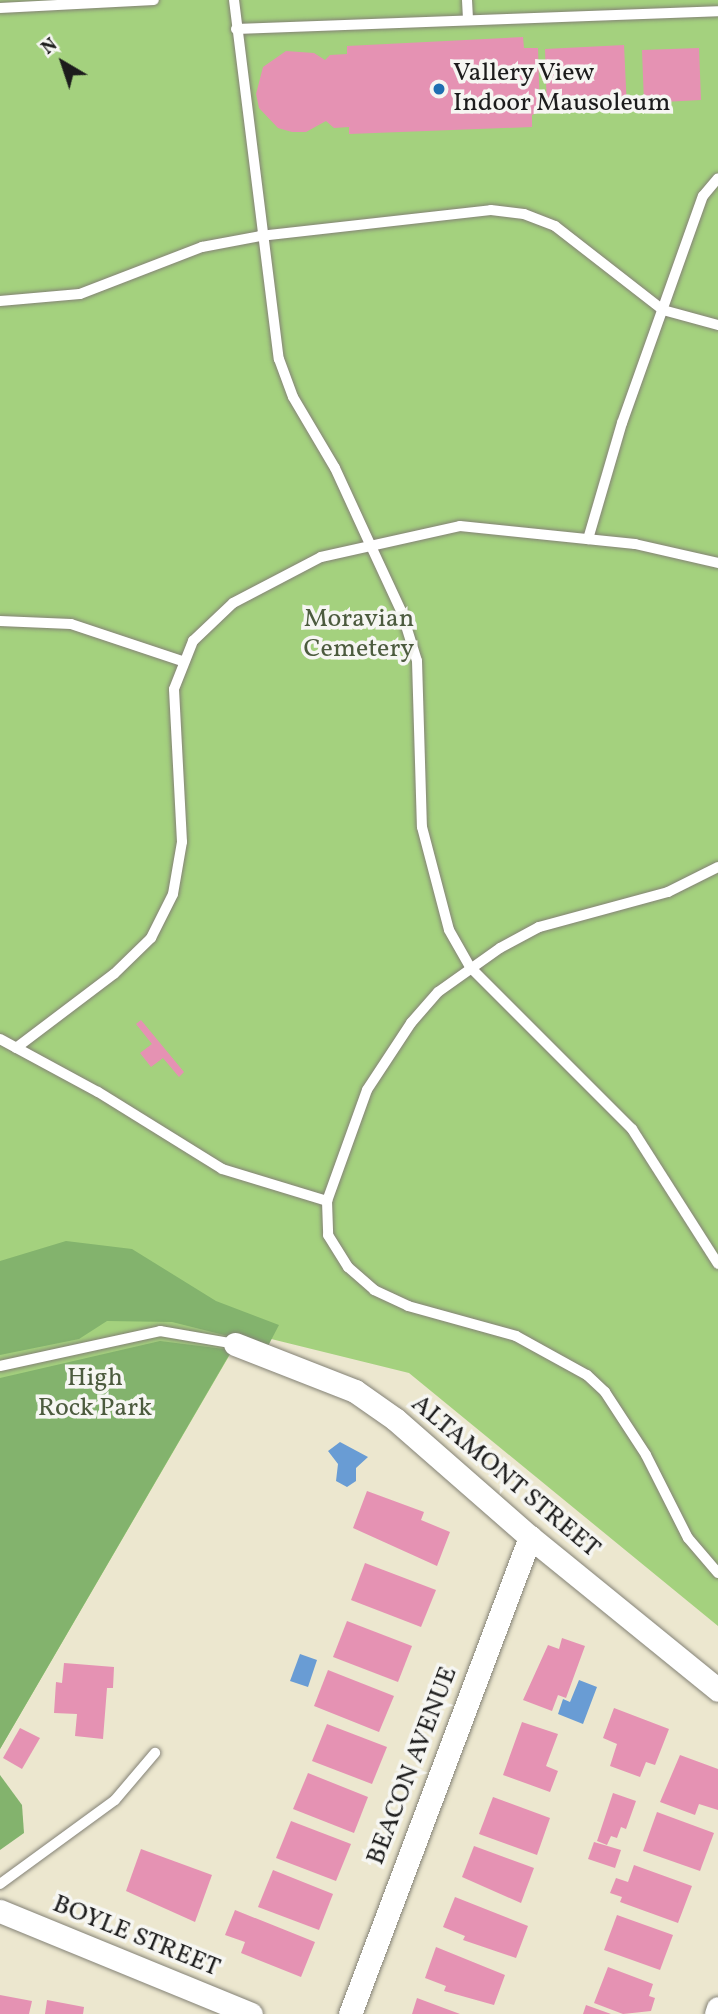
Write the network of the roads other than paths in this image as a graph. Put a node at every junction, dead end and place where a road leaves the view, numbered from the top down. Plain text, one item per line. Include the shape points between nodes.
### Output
1 (154, 0) edge
2 (234, 0) edge
3 (467, 0) edge
4 (692, 0) edge
5 (0, 8) edge
6 (718, 11) edge
7 (693, 12) junction
8 (468, 18) junction
9 (236, 29) junction
10 (718, 178) edge
11 (260, 236) junction
12 (0, 301) edge
13 (663, 310) junction
14 (718, 325) edge
15 (588, 539) junction
16 (370, 544) junction
17 (718, 564) edge
18 (0, 621) edge
19 (182, 661) junction
20 (716, 872) edge
21 (470, 967) junction
22 (0, 1039) edge
23 (16, 1048) junction
24 (327, 1201) junction
25 (718, 1264) edge
26 (235, 1344) joint
27 (0, 1366) edge
28 (530, 1537) junction
29 (718, 1573) edge
30 (718, 1690) edge
31 (155, 1753) dead end
32 (0, 1884) edge
33 (0, 1911) edge
34 (718, 2008) edge
35 (251, 2014) edge
36 (350, 2014) edge
37 (716, 2014) edge

1 - 5 lane
2 - 9 lane
3 - 8 lane
4 - 7 lane
6 - 7 lane
7 - 8 lane
8 - 9 lane
9 - 11 lane
10 - 13 lane via 703,196
11 - 12 lane via 202,247 80,294
11 - 13 lane via 491,210 524,214 555,226
11 - 16 lane via 279,359 293,397 335,468
13 - 14 lane
13 - 15 lane via 622,423
15 - 16 lane via 460,526
15 - 17 lane via 635,544
16 - 19 lane via 321,557 242,597 209,623
16 - 21 lane via 402,613 416,661 422,828 449,930
18 - 19 lane via 71,624
19 - 23 lane via 173,714 182,842 173,894 151,938 114,974
20 - 21 lane via 668,892 539,927
21 - 24 lane via 411,1023 367,1090
21 - 25 lane via 632,1129
22 - 23 lane
23 - 24 lane via 222,1169
24 - 29 lane via 328,1235 348,1268 374,1290 408,1307 516,1336 587,1375 605,1392 646,1455 688,1538
26 - 27 lane via 160,1331
26 - 28 street, ALTAMONT STREET via 355,1391 395,1419
28 - 30 street, ALTAMONT STREET
28 - 36 street, BEACON AVENUE
31 - 32 lane via 115,1800
33 - 35 street, BOYLE STREET
34 - 37 street

